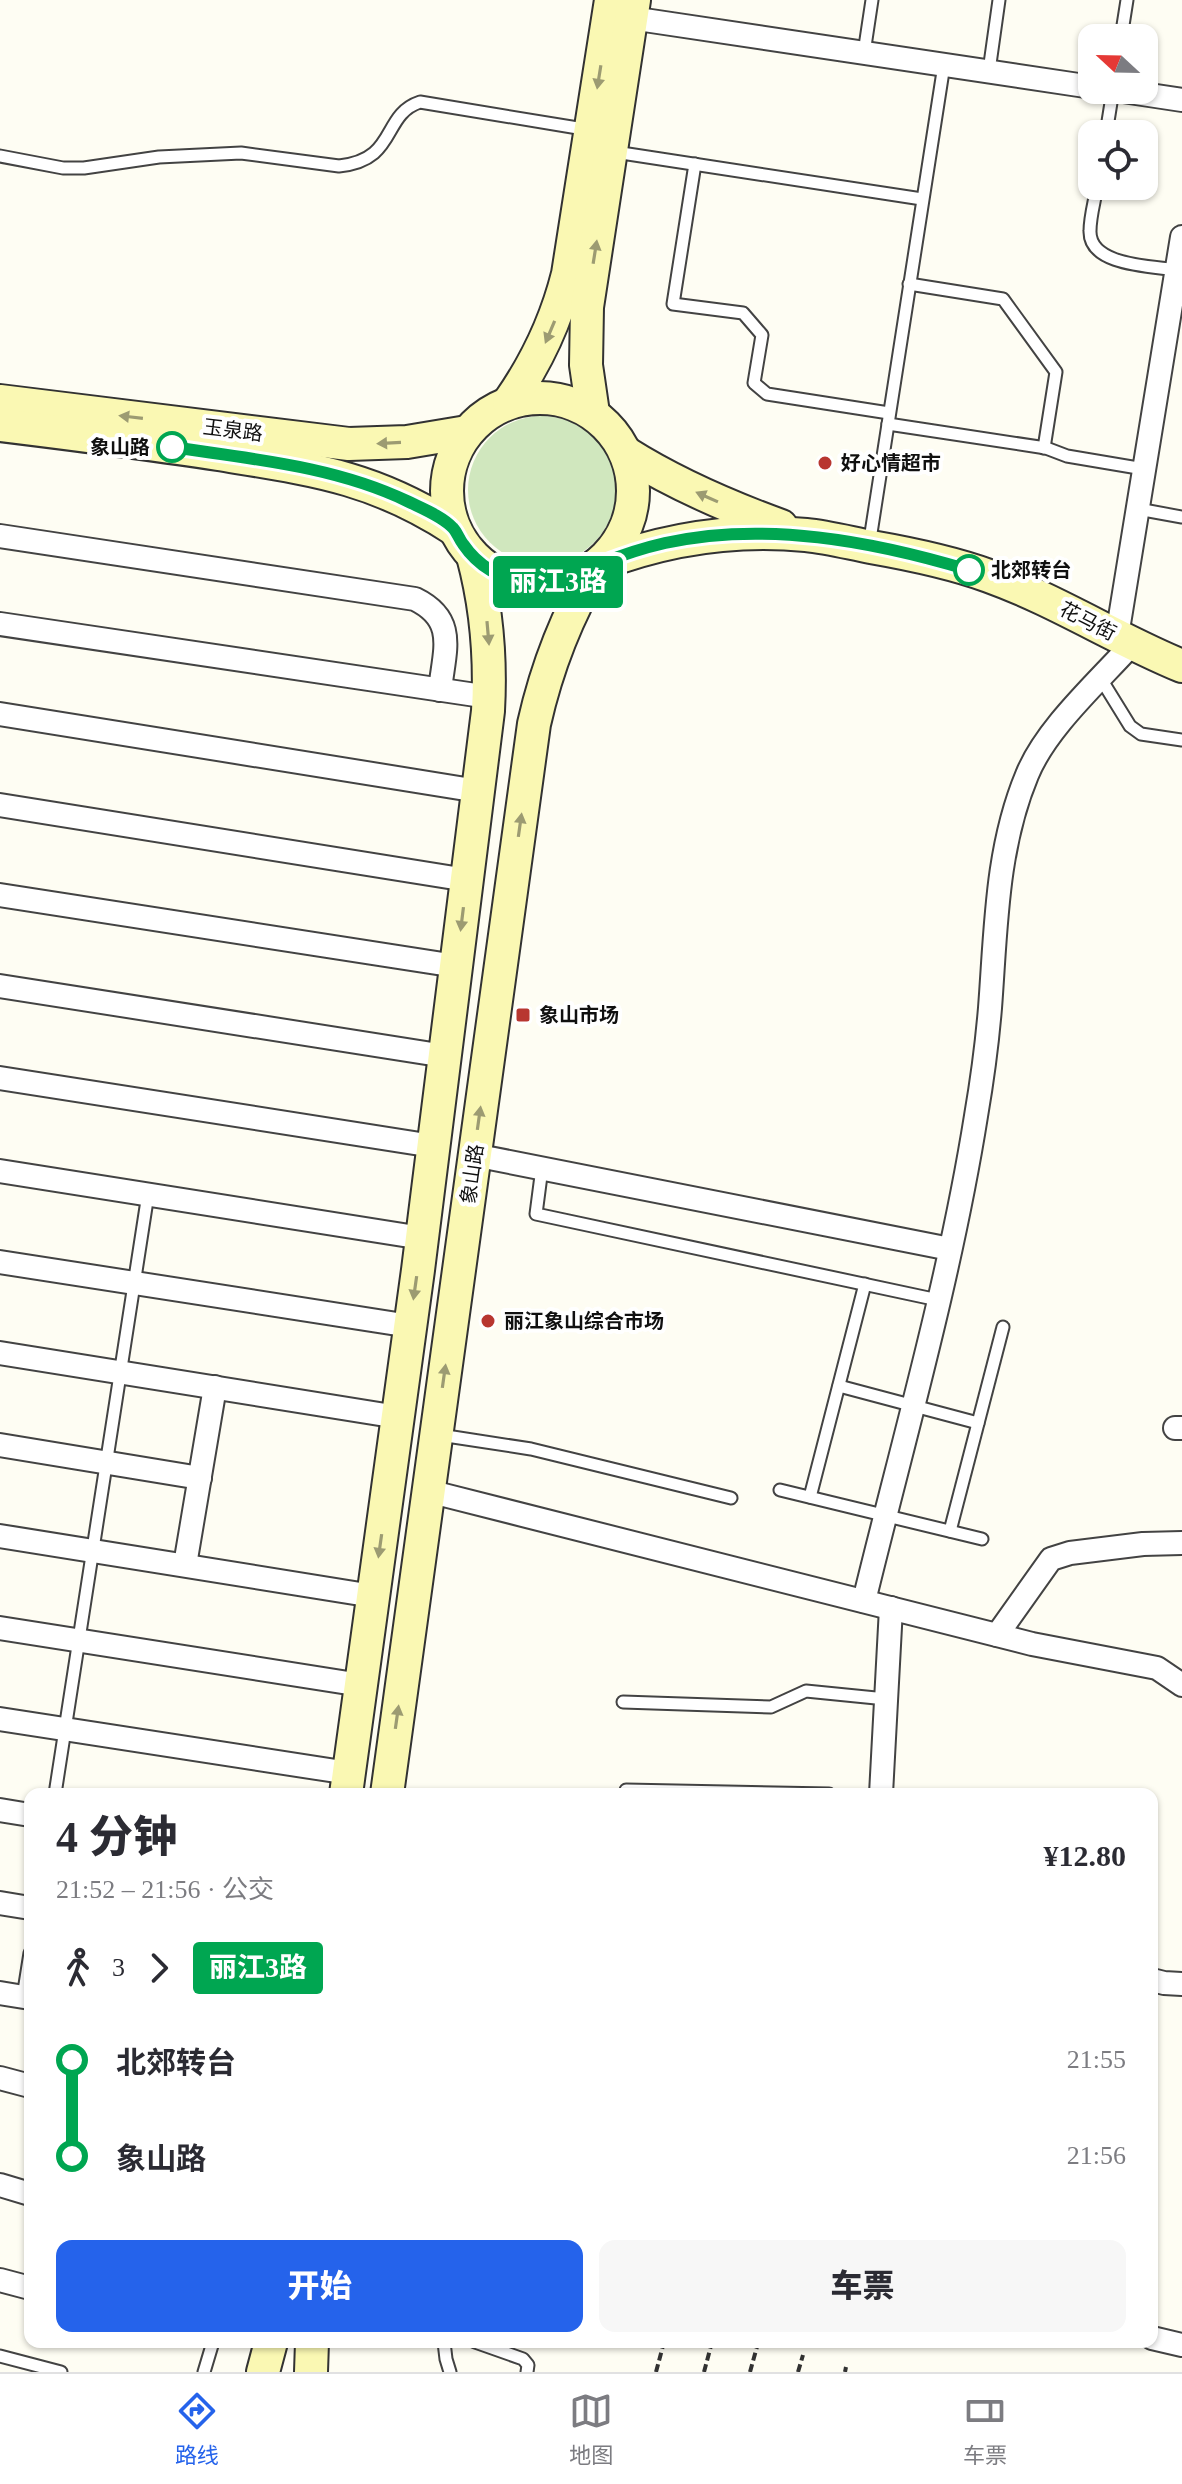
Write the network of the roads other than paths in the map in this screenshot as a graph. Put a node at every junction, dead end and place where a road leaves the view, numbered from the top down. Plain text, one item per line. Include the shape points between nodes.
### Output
1 (872, 0) edge
2 (999, 0) edge
3 (1127, 0) edge
4 (625, 6) edge
5 (1123, 24) edge
6 (864, 53) junction
7 (944, 65) junction
8 (989, 71) junction
9 (1078, 85) edge
10 (1158, 96) edge
11 (1182, 100) edge
12 (601, 141) junction
13 (0, 156) edge
14 (695, 164) junction
15 (922, 199) junction
16 (1095, 200) edge
17 (1182, 237) edge
18 (1177, 270) junction
19 (909, 284) junction
20 (0, 401) edge
21 (509, 402) junction
22 (593, 413) junction
23 (888, 418) junction
24 (0, 425) edge
25 (467, 432) junction
26 (1044, 448) junction
27 (626, 453) junction
28 (1144, 469) junction
29 (1138, 509) junction
30 (1182, 517) edge
31 (454, 529) junction
32 (806, 535) junction
33 (0, 536) edge
34 (868, 546) junction
35 (473, 556) junction
36 (597, 565) junction
37 (0, 624) edge
38 (1125, 640) junction
39 (1182, 666) edge
40 (1101, 679) junction
41 (440, 690) junction
42 (489, 697) junction
43 (0, 714) edge
44 (1182, 740) edge
45 (478, 791) junction
46 (0, 805) edge
47 (467, 880) junction
48 (0, 895) edge
49 (456, 966) junction
50 (0, 986) edge
51 (445, 1056) junction
52 (0, 1078) edge
53 (433, 1146) junction
54 (474, 1155) junction
55 (542, 1168) junction
56 (0, 1171) edge
57 (148, 1194) junction
58 (422, 1238) junction
59 (950, 1249) junction
60 (0, 1262) edge
61 (134, 1283) junction
62 (865, 1284) junction
63 (938, 1300) junction
64 (410, 1326) junction
65 (1003, 1327) dead end
66 (0, 1353) edge
67 (121, 1372) junction
68 (839, 1386) junction
69 (215, 1387) junction
70 (912, 1405) junction
71 (398, 1417) junction
72 (978, 1423) junction
73 (436, 1435) junction
74 (0, 1445) edge
75 (106, 1462) junction
76 (200, 1478) junction
77 (780, 1490) dead end
78 (428, 1491) junction
79 (810, 1497) junction
80 (731, 1498) dead end
81 (885, 1515) junction
82 (950, 1531) junction
83 (0, 1536) edge
84 (982, 1539) dead end
85 (1182, 1543) edge
86 (93, 1551) junction
87 (185, 1565) junction
88 (373, 1596) junction
89 (864, 1601) junction
90 (891, 1608) junction
91 (0, 1628) edge
92 (997, 1635) junction
93 (79, 1641) junction
94 (361, 1685) junction
95 (1182, 1685) edge
96 (886, 1699) junction
97 (623, 1702) dead end
98 (0, 1719) edge
99 (65, 1729) junction
100 (347, 1784) edge
101 (56, 1788) edge
102 (388, 1788) edge
103 (881, 1788) edge
104 (0, 1810) edge
105 (24, 1814) edge
106 (0, 1903) edge
107 (24, 1907) edge
108 (1158, 1982) edge
109 (1182, 1984) edge
110 (0, 1993) edge
111 (24, 1997) edge
112 (0, 2078) edge
113 (24, 2084) edge
114 (0, 2185) edge
115 (24, 2192) edge
116 (0, 2280) edge
117 (24, 2286) edge
118 (1158, 2339) edge
119 (1182, 2345) edge
120 (211, 2348) edge
121 (269, 2348) edge
122 (312, 2348) edge
123 (445, 2348) edge
124 (492, 2348) edge
125 (0, 2356) edge
126 (61, 2372) edge
127 (204, 2372) edge
128 (263, 2372) edge
129 (311, 2372) edge
130 (450, 2372) edge
131 (527, 2372) edge

1 - 6 lane
2 - 8 lane
3 - 5 lane
4 - 6 street
4 - 12 main road
6 - 7 street
7 - 8 street
7 - 15 lane
8 - 9 street
10 - 11 street
12 - 13 lane via 420,102 406,109 375,154 352,165 241,153 63,168
12 - 14 lane
12 -> 21 main road via 562,299 541,352
22 -> 12 main road via 586,365 587,307
14 - 15 lane
14 - 23 lane via 673,304 743,313 762,335 754,383 767,394
15 - 19 lane
16 - 18 lane via 1089,233 1099,252 1110,259
17 - 18 street
18 - 28 street
19 - 23 lane
19 - 26 lane via 1003,299 1056,372
25 -> 20 main road, 玉泉路 via 349,444
21 - 22 main road via 552,398
21 - 25 main road
22 - 27 main road
23 - 26 lane
23 - 34 lane
24 - 31 main road, 玉泉路 via 317,470 383,490
25 - 31 main road via 447,481
26 - 28 lane
32 -> 27 main road, 花马街 via 713,501
27 - 36 main road via 633,488 630,514 620,538
28 - 29 street
29 - 30 lane
29 - 38 street
31 - 35 main road
32 - 34 main road, 花马街
32 - 36 main road, 花马街 via 702,537 643,548
33 - 41 street via 415,599 434,611 446,631
34 - 38 main road, 花马街 via 989,576
35 - 36 main road via 498,575 531,584 566,581
35 -> 42 main road, 象山路 via 488,630
54 -> 36 main road, 象山路 via 534,724 562,629
37 - 41 street
38 - 39 main road, 花马街
38 - 40 street
40 - 44 lane via 1130,726 1141,734
40 - 59 street via 1051,734 1021,788 997,903 983,1073
41 - 42 street
42 - 45 main road, 象山路
43 - 45 street
45 - 47 main road, 象山路
46 - 47 street
47 -> 49 main road, 象山路
48 - 49 street
49 - 51 main road, 象山路
50 - 51 street
51 - 53 main road, 象山路
52 - 53 street
53 - 58 main road, 象山路
54 - 55 street
73 -> 54 main road, 象山路
55 - 59 street
55 - 62 lane via 536,1214
56 - 57 street
57 - 58 street
57 - 61 lane
58 -> 64 main road, 象山路
59 - 63 street
60 - 61 street
61 - 64 street
61 - 67 lane
62 - 63 lane
62 - 68 lane
63 - 70 street
64 - 71 main road, 象山路
65 - 72 lane
66 - 67 street
67 - 69 street
67 - 75 lane
68 - 70 lane
68 - 79 lane
69 - 71 street
69 - 76 street
70 - 72 lane
70 - 81 street
71 -> 88 main road, 象山路
72 - 82 lane
73 - 78 main road, 象山路
73 - 80 lane via 531,1449
74 - 75 street
75 - 76 street
75 - 86 lane
76 - 87 street
77 - 79 lane
78 - 89 street
102 -> 78 main road, 象山路
79 - 81 lane
81 - 82 lane
81 - 89 street
82 - 84 lane
83 - 86 street
85 - 92 street via 1051,1559
86 - 87 street
86 - 93 lane
87 - 88 street
88 - 94 main road, 象山路
89 - 90 street
90 - 92 street
90 - 96 street
91 - 93 street
92 - 95 street via 1157,1668
93 - 94 street
93 - 99 lane
94 - 100 main road, 象山路
96 - 97 lane via 806,1691 771,1707
96 - 103 street
98 - 99 street
99 - 100 street
99 - 101 lane
104 - 105 street
106 - 107 street
108 - 109 street
110 - 111 street
112 - 113 street
114 - 115 street
116 - 117 street
118 - 119 street
120 - 127 lane
121 - 128 main road
122 - 129 main road
123 - 130 lane
124 - 131 lane via 523,2359
125 - 126 lane

